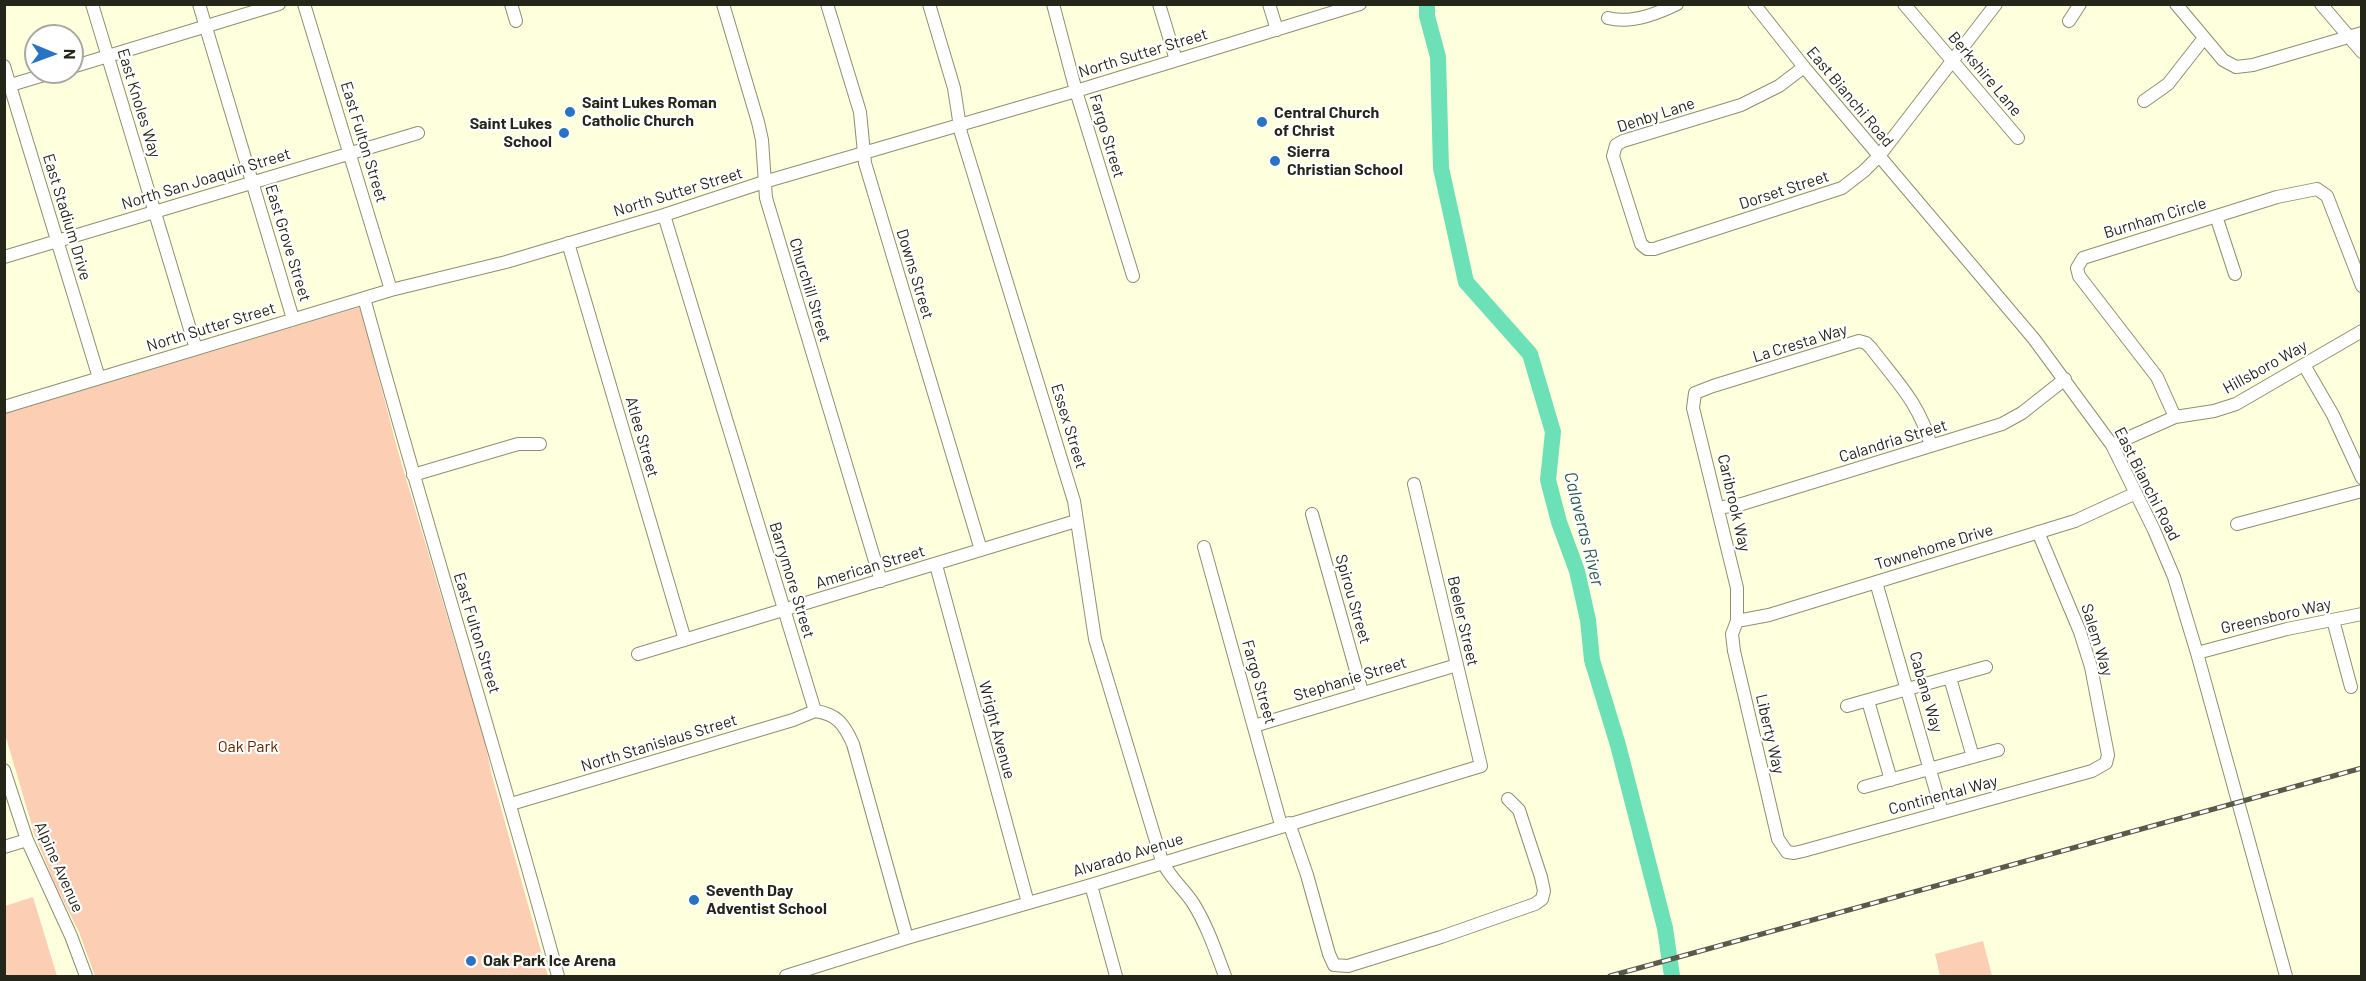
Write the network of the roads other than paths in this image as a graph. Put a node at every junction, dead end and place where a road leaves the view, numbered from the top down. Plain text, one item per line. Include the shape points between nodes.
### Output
1 (92, 4) edge
2 (199, 4) edge
3 (279, 4) edge
4 (304, 4) edge
5 (511, 4) edge
6 (723, 4) edge
7 (827, 4) edge
8 (929, 4) edge
9 (1053, 4) edge
10 (1159, 4) edge
11 (1269, 4) edge
12 (1359, 4) edge
13 (1677, 4) edge
14 (1754, 4) edge
15 (1904, 4) edge
16 (1996, 4) edge
17 (2080, 4) edge
18 (2176, 4) edge
19 (2321, 4) edge
20 (1608, 18) dead end
21 (516, 21) dead end
22 (2069, 21) dead end
23 (206, 27) junction
24 (1277, 30) junction
25 (2361, 33) edge
26 (2349, 37) junction
27 (2204, 38) junction
28 (2361, 52) edge
29 (108, 56) junction
30 (1176, 60) junction
31 (1952, 60) junction
32 (84, 63) edge
33 (4, 66) edge
34 (1804, 67) junction
35 (24, 81) edge
36 (7, 86) edge
37 (1076, 91) junction
38 (2144, 101) dead end
39 (959, 124) junction
40 (418, 133) dead end
41 (2018, 138) dead end
42 (351, 153) junction
43 (864, 153) junction
44 (1879, 156) junction
45 (252, 182) junction
46 (764, 182) junction
47 (155, 211) junction
48 (664, 214) junction
49 (2216, 216) junction
50 (57, 241) junction
51 (568, 243) junction
52 (1645, 248) joint
53 (4, 256) edge
54 (2235, 274) dead end
55 (1133, 276) dead end
56 (2361, 286) edge
57 (391, 290) junction
58 (364, 298) junction
59 (293, 319) junction
60 (2361, 331) edge
61 (196, 349) junction
62 (2304, 365) junction
63 (99, 378) junction
64 (2065, 379) junction
65 (1695, 393) joint
66 (4, 406) edge
67 (2175, 417) junction
68 (540, 444) dead end
69 (2112, 445) junction
70 (1931, 446) junction
71 (2357, 456) edge
72 (412, 476) junction
73 (2361, 478) edge
74 (1414, 484) dead end
75 (2361, 491) edge
76 (2136, 494) junction
77 (1718, 508) junction
78 (1312, 514) dead end
79 (1076, 521) junction
80 (2237, 524) dead end
81 (2038, 532) junction
82 (1204, 547) dead end
83 (981, 550) junction
84 (936, 565) junction
85 (881, 581) junction
86 (1876, 582) junction
87 (783, 611) junction
88 (2361, 614) edge
89 (2333, 620) junction
90 (1737, 621) junction
91 (685, 640) junction
92 (2197, 653) junction
93 (638, 654) dead end
94 (1456, 665) junction
95 (1986, 668) dead end
96 (1950, 678) junction
97 (2351, 687) dead end
98 (1908, 690) junction
99 (1362, 692) junction
100 (1868, 701) junction
101 (1847, 706) dead end
102 (815, 711) junction
103 (1254, 726) junction
104 (1998, 750) dead end
105 (1973, 757) junction
106 (2106, 763) joint
107 (1481, 766) joint
108 (1930, 768) junction
109 (4, 770) edge
110 (1891, 780) junction
111 (1864, 788) dead end
112 (1508, 799) dead end
113 (511, 804) junction
114 (1942, 812) junction
115 (1285, 824) junction
116 (27, 840) junction
117 (4, 847) edge
118 (1786, 852) joint
119 (1162, 861) junction
120 (1091, 885) junction
121 (1028, 903) junction
122 (907, 938) junction
123 (86, 976) edge
124 (558, 976) edge
125 (786, 976) edge
126 (1116, 976) edge
127 (1225, 976) edge
128 (2286, 976) edge

1 - 29 street, East Knoles Way
2 - 23 street, East Grove Street
3 - 23 street
4 - 42 street, East Fulton Street
5 - 21 street
6 - 46 street, Churchill Street via 758,122
7 - 43 street, Downs Street via 860,112
8 - 39 street, Essex Street via 957,99
9 - 37 street, Fargo Street
10 - 30 street
11 - 24 street
12 - 24 street, North Sutter Street
13 - 20 street via 1639,18
14 - 34 street, East Bianchi Road
15 - 31 street, Berkshire Lane
16 - 31 street, Dorset Street
17 - 22 street
18 - 27 street
19 - 26 street
23 - 29 street
23 - 45 street, East Grove Street
24 - 30 street, North Sutter Street
25 - 26 street
26 - 27 street via 2236,67 2223,60
26 - 28 street
27 - 38 street via 2168,84
29 - 32 street
29 - 47 street, East Knoles Way
30 - 37 street, North Sutter Street
31 - 41 street, Berkshire Lane
31 - 44 street, Dorset Street
33 - 36 street, East Stadium Drive
34 - 44 street, East Bianchi Road
34 - 52 street, Denby Lane via 1741,105 1616,145 1613,156 1638,239
35 - 36 street
36 - 50 street, East Stadium Drive
37 - 39 street, North Sutter Street
37 - 55 street, Fargo Street
39 - 43 street, North Sutter Street
39 - 79 street, Essex Street via 1066,476
40 - 42 street, North San Joaquin Street
42 - 45 street, North San Joaquin Street
42 - 57 street, East Fulton Street
43 - 46 street, North Sutter Street
43 - 83 street, Downs Street
44 - 52 street, Dorset Street via 1836,191 1654,249
44 - 64 street, East Bianchi Road
45 - 47 street, North San Joaquin Street
45 - 59 street, East Grove Street
46 - 48 street, North Sutter Street
46 - 85 street, Churchill Street
47 - 50 street, North San Joaquin Street
47 - 61 street, East Knoles Way
48 - 51 street, North Sutter Street
48 - 87 street, Barrymore Street
49 - 54 street
49 - 56 street, Burnham Circle via 2311,189 2322,191
49 - 67 street, Burnham Circle via 2086,256 2077,268 2089,290 2157,377
50 - 53 street, North San Joaquin Street
50 - 63 street, East Stadium Drive
51 - 57 street, North Sutter Street
51 - 91 street, Atlee Street
57 - 58 street, North Sutter Street
58 - 59 street, North Sutter Street
58 - 72 street, East Fulton Street
59 - 61 street, North Sutter Street
60 - 62 street, Hillsboro Way
61 - 63 street, North Sutter Street
62 - 67 street, Hillsboro Way via 2236,404
62 - 71 street
63 - 66 street, North Sutter Street
64 - 69 street, East Bianchi Road
64 - 70 street, Calandria Street via 2002,424
65 - 70 street, La Cresta Way via 1859,341 1871,348 1914,403
65 - 77 street, Caribrook Way via 1693,408
67 - 69 street, Hillsboro Way
68 - 72 street via 518,444
69 - 76 street, East Bianchi Road
70 - 77 street, Calandria Street
71 - 73 street
72 - 113 street, East Fulton Street
74 - 94 street, Beeler Street
75 - 80 street
76 - 81 street, Townehome Drive
76 - 92 street, East Bianchi Road via 2174,577
77 - 90 street, Caribrook Way via 1737,588
78 - 99 street, Spirou Street
79 - 83 street, American Street
79 - 119 street, Essex Street via 1095,639
81 - 86 street, Townehome Drive
81 - 106 street, Salem Way via 2091,667 2108,755
82 - 103 street, Fargo Street
83 - 84 street, American Street
84 - 85 street, American Street
84 - 121 street, Wright Avenue
85 - 87 street, American Street
86 - 90 street, Townehome Drive
86 - 98 street, Cabana Way
87 - 91 street, American Street
87 - 102 street, Barrymore Street
88 - 89 street, Greensboro Way
89 - 92 street, Greensboro Way
89 - 97 street
90 - 118 street, Liberty Way via 1732,634 1734,651 1776,829
91 - 93 street, American Street
92 - 128 street, East Bianchi Road
94 - 99 street, Stephanie Street
94 - 107 street, Beeler Street
95 - 96 street
96 - 98 street
96 - 105 street
98 - 100 street
98 - 108 street, Cabana Way
99 - 103 street, Stephanie Street
100 - 101 street
100 - 110 street
102 - 113 street, North Stanislaus Street
102 - 122 street via 831,714 853,744
103 - 115 street, Fargo Street
104 - 105 street
105 - 108 street
106 - 114 street, Continental Way via 2092,771
107 - 115 street, Alvarado Avenue
108 - 110 street
108 - 114 street, Cabana Way
109 - 116 street, Alpine Avenue
110 - 111 street
112 - 115 street, Fargo Street via 1519,810 1541,877 1542,899 1348,966 1335,965 1329,954 1307,875
113 - 124 street, East Fulton Street
114 - 118 street, Continental Way via 1803,851
115 - 119 street, Alvarado Avenue
116 - 117 street
116 - 123 street, Alpine Avenue
119 - 120 street, Alvarado Avenue
119 - 127 street, Essex Street via 1192,902
120 - 121 street, Alvarado Avenue
120 - 126 street
121 - 122 street, Alvarado Avenue
122 - 125 street, Alvarado Avenue

